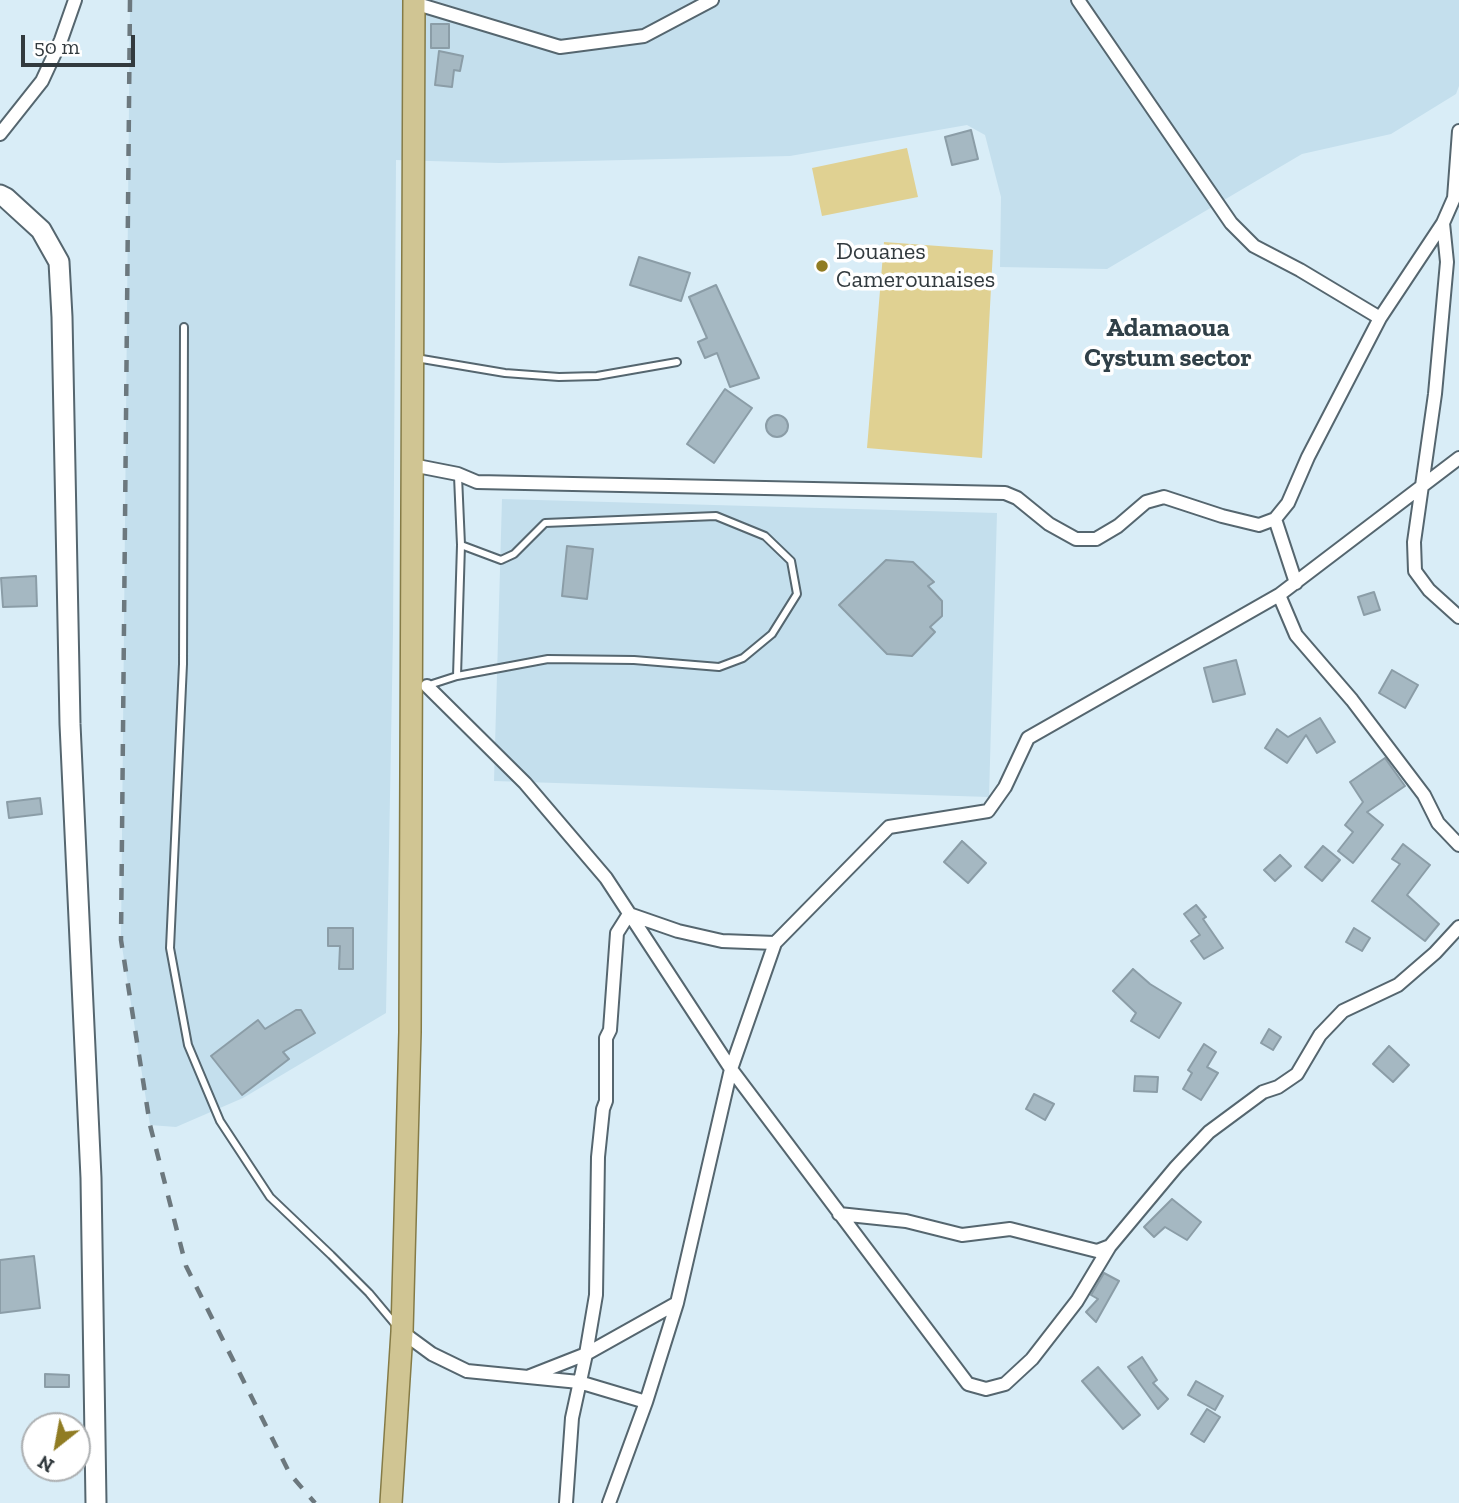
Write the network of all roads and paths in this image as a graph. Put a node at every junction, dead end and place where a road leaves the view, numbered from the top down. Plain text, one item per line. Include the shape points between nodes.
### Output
1 (75, 0) edge
2 (712, 0) edge
3 (1078, 0) edge
4 (414, 1) edge
5 (1459, 131) edge
6 (0, 134) edge
7 (0, 195) edge
8 (1443, 223) junction
9 (1380, 318) junction
10 (184, 327) dead end
11 (413, 358) junction
12 (677, 362) dead end
13 (1459, 458) edge
14 (412, 465) junction
15 (458, 474) junction
16 (1421, 487) junction
17 (1275, 519) junction
18 (461, 545) junction
19 (1296, 583) junction
20 (1279, 595) junction
21 (1459, 617) edge
22 (457, 676) junction
23 (419, 689) junction
24 (1459, 845) edge
25 (629, 914) junction
26 (1459, 927) edge
27 (775, 943) junction
28 (731, 1069) junction
29 (839, 1214) junction
30 (1110, 1246) junction
31 (677, 1303) junction
32 (402, 1332) junction
33 (586, 1354) junction
34 (528, 1376) junction
35 (579, 1382) junction
36 (646, 1402) junction
37 (96, 1503) edge
38 (391, 1503) edge
39 (566, 1503) edge
40 (609, 1503) edge

1 - 6 street via 42,81
2 - 4 street via 644,36 560,47
3 - 9 street via 1231,223 1254,246
4 - 11 main road
5 - 8 street via 1454,198
7 - 37 street via 41,230 59,262 70,724 91,1178
8 - 9 street
8 - 16 street via 1447,262
9 - 17 street via 1289,503
10 - 32 lane via 183,664 170,948 188,1045 220,1121 270,1197 341,1264
11 - 12 lane via 559,377 621,373
11 - 14 main road
13 - 16 street
14 - 15 street
14 - 23 main road
15 - 17 street via 477,482 1005,493 1076,539 1096,539 1146,502 1164,497 1259,525
15 - 18 lane
16 - 19 street
16 - 21 street via 1415,571
17 - 19 street
18 - 22 lane
18 - 22 lane via 501,560 514,554 545,523 716,516 765,536 791,561 797,594 772,634 743,658 719,667 548,659
19 - 20 street
20 - 24 street via 1296,635 1352,700
20 - 27 street via 1028,738 988,811 889,827
22 - 23 lane
23 - 25 street via 525,783 606,878
23 - 32 main road
25 - 27 street via 722,941
25 - 28 street
25 - 33 street via 617,933 606,1038 596,1295
26 - 30 street via 1398,985 1343,1011 1320,1035 1297,1074 1263,1092 1209,1132
27 - 28 street
28 - 29 street
28 - 31 street
29 - 30 street via 906,1221 962,1235 1010,1229 1097,1251
29 - 30 street via 968,1384 986,1389 1005,1384 1032,1359 1077,1301
31 - 33 street
31 - 36 street
32 - 34 street via 467,1371
32 - 38 main road
33 - 34 street
33 - 35 street
34 - 35 street
35 - 36 street
35 - 39 street
36 - 40 street

